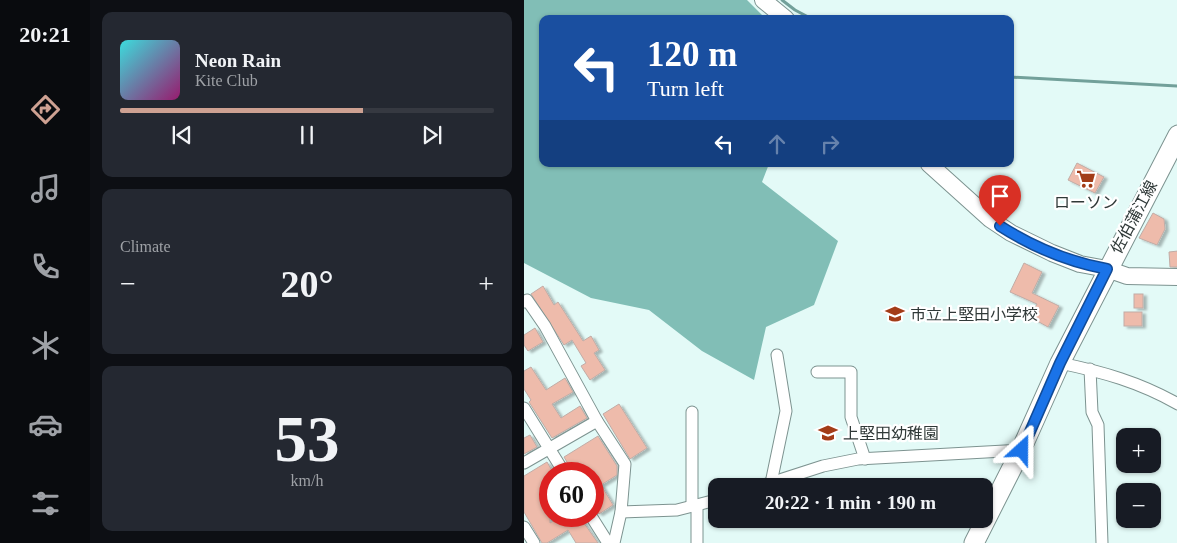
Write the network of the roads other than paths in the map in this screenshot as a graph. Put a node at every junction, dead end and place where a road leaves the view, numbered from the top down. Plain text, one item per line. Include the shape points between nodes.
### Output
1 (764, 0) edge
2 (781, 15) edge
3 (1177, 135) edge
4 (932, 167) edge
5 (1107, 269) junction
6 (1177, 277) edge
7 (524, 302) edge
8 (777, 355) dead end
9 (1060, 363) junction
10 (1090, 369) junction
11 (817, 372) dead end
12 (1177, 404) edge
13 (524, 408) edge
14 (692, 412) dead end
15 (597, 421) junction
16 (550, 448) junction
17 (1022, 450) junction
18 (865, 459) junction
19 (558, 462) edge
20 (524, 463) edge
21 (768, 478) edge
22 (787, 478) edge
23 (708, 502) edge
24 (694, 506) junction
25 (621, 512) junction
26 (524, 527) edge
27 (598, 527) edge
28 (534, 543) edge
29 (608, 543) edge
30 (614, 543) edge
31 (697, 543) edge
32 (974, 543) edge
33 (1102, 543) edge

1 - 2 street
3 - 5 main road, 佐伯蒲江線
4 - 5 street via 971,204 1011,233 1080,264
5 - 6 street via 1127,276
5 - 9 main road, 佐伯蒲江線
7 - 15 street via 527,300 545,326
8 - 21 street via 786,411
9 - 10 street
9 - 17 main road, 佐伯蒲江線
10 - 12 street via 1147,387
10 - 33 street via 1092,412 1098,425
11 - 18 street via 851,372 851,417
13 - 16 street
14 - 24 street
15 - 16 street
15 - 25 street via 625,464
16 - 19 street
16 - 20 street
17 - 18 street
17 - 32 main road, 佐伯蒲江線
18 - 22 street via 822,466
23 - 24 street
24 - 25 street via 677,510
24 - 31 street
25 - 30 street
26 - 28 street
27 - 29 street

